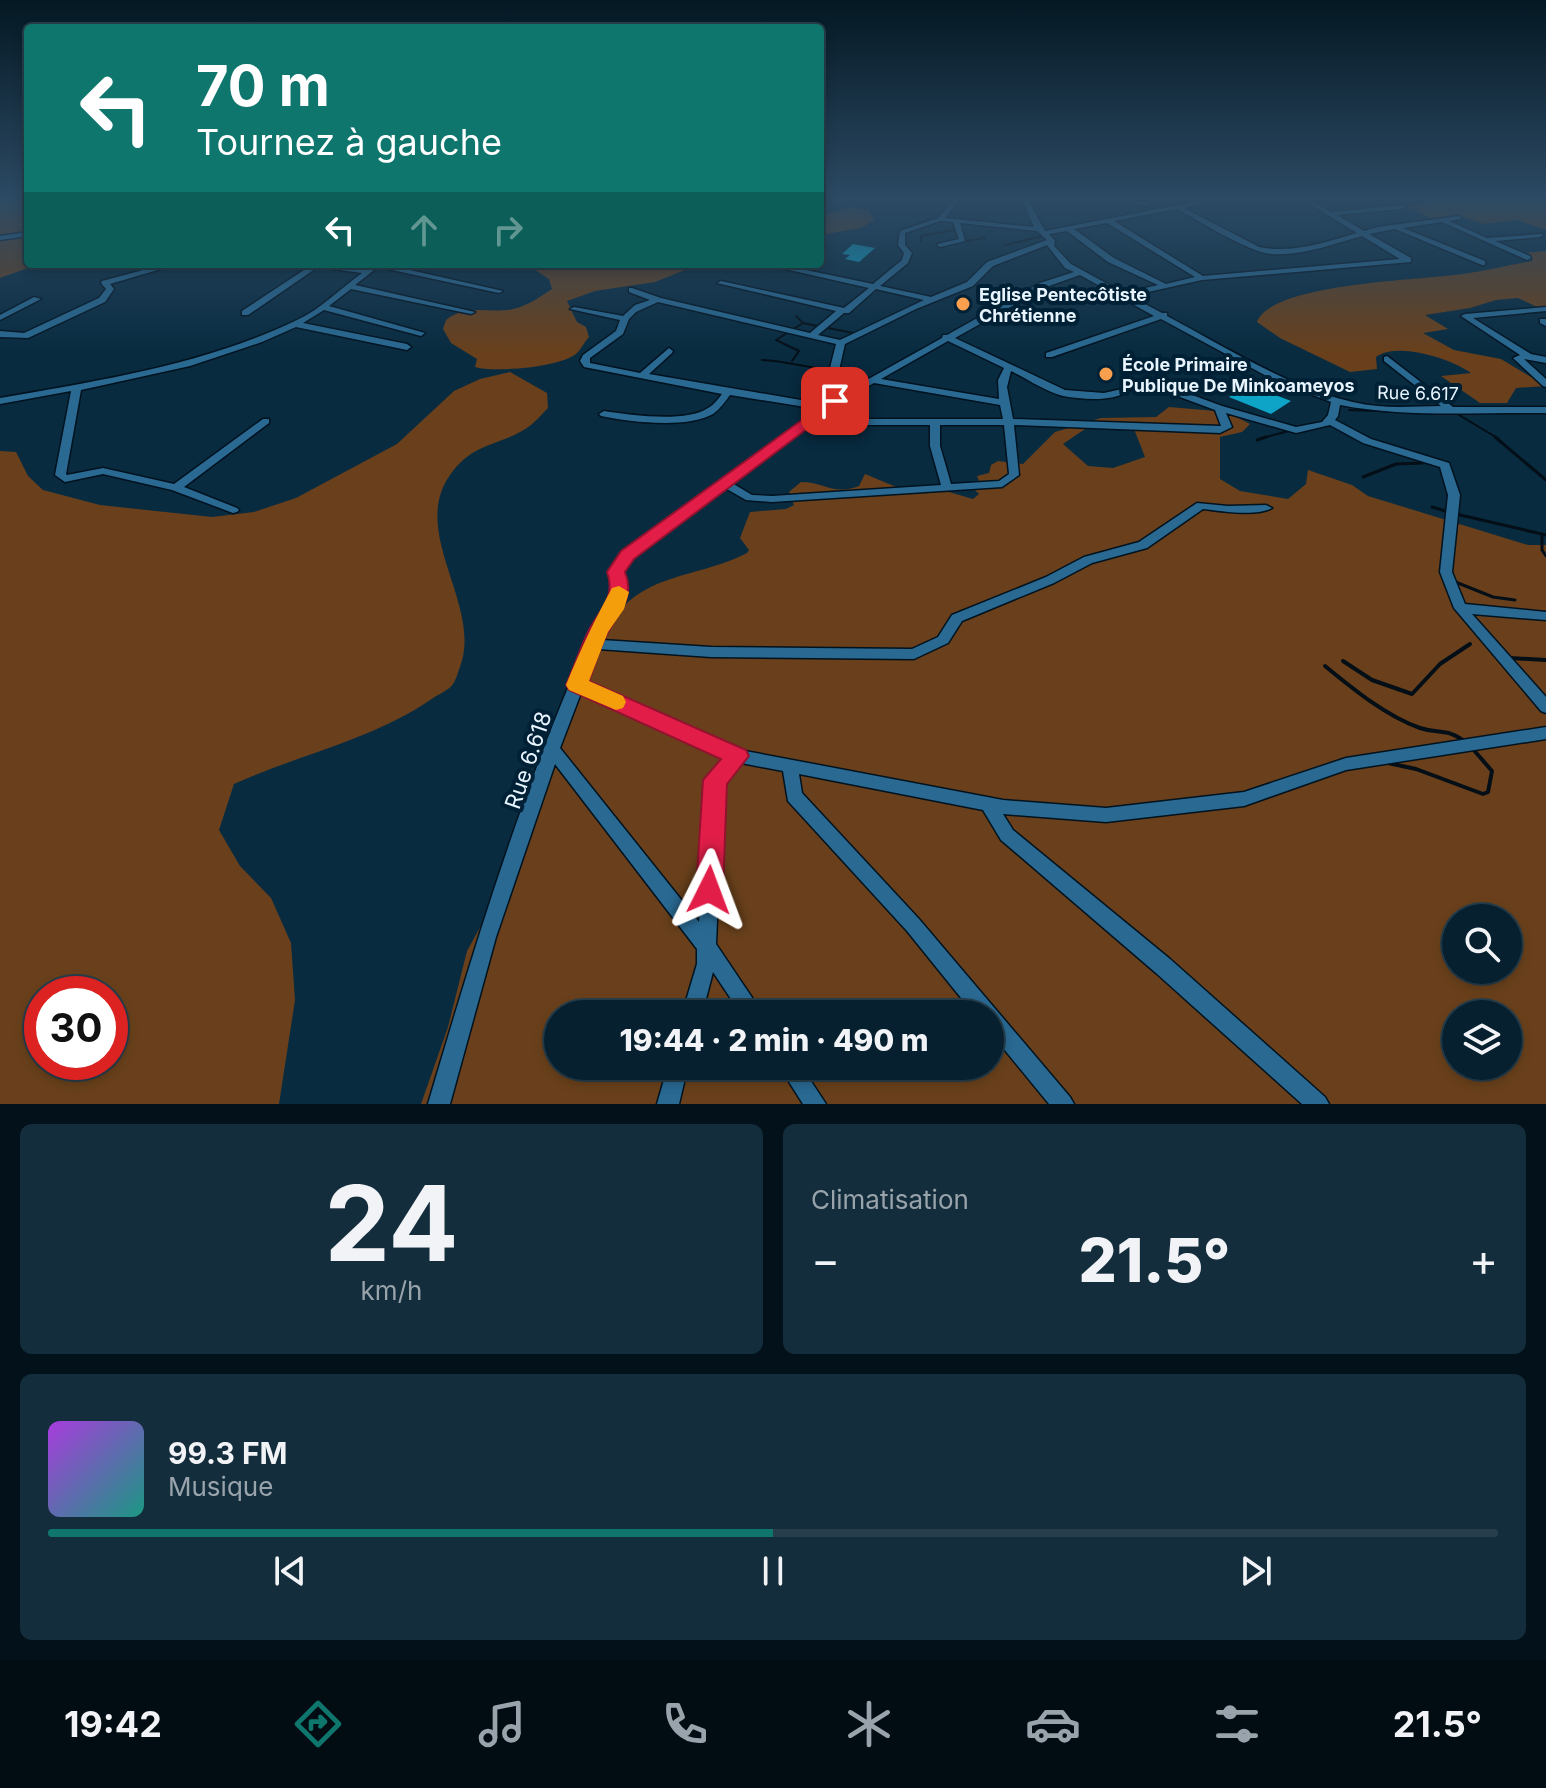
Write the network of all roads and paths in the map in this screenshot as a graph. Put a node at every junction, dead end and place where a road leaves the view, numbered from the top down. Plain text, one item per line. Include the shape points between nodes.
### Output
1 (907, 252) edge
2 (1013, 252) edge
3 (1054, 252) edge
4 (1100, 252) edge
5 (1159, 252) edge
6 (1392, 252) edge
7 (1454, 252) edge
8 (1511, 252) edge
9 (1527, 258) dead end
10 (1482, 263) dead end
11 (159, 268) edge
12 (307, 268) edge
13 (344, 268) edge
14 (371, 268) edge
15 (395, 268) edge
16 (795, 268) edge
17 (367, 271) junction
18 (1079, 273) junction
19 (1202, 278) junction
20 (721, 283) dead end
21 (1162, 284) junction
22 (349, 286) junction
23 (873, 287) junction
24 (632, 290) dead end
25 (499, 291) dead end
26 (1124, 295) junction
27 (37, 299) dead end
28 (931, 299) junction
29 (658, 300) junction
30 (323, 307) junction
31 (574, 309) dead end
32 (1546, 309) edge
33 (841, 311) junction
34 (471, 312) dead end
35 (245, 313) dead end
36 (1164, 315) junction
37 (0, 318) edge
38 (623, 318) junction
39 (294, 324) junction
40 (421, 333) dead end
41 (0, 334) edge
42 (812, 336) junction
43 (946, 337) junction
44 (841, 343) junction
45 (407, 347) dead end
46 (669, 351) dead end
47 (1049, 355) dead end
48 (1528, 356) junction
49 (1387, 359) dead end
50 (1546, 360) edge
51 (1009, 367) junction
52 (642, 376) junction
53 (871, 380) junction
54 (1546, 384) edge
55 (77, 387) junction
56 (728, 392) junction
57 (1336, 400) junction
58 (0, 401) edge
59 (1004, 403) junction
60 (824, 407) junction
61 (1219, 408) junction
62 (1451, 410) junction
63 (1546, 410) edge
64 (604, 414) dead end
65 (1328, 420) junction
66 (266, 421) dead end
67 (1009, 422) junction
68 (935, 423) junction
69 (725, 484) junction
70 (176, 488) junction
71 (947, 488) junction
72 (1266, 508) dead end
73 (233, 510) dead end
74 (1460, 608) junction
75 (1546, 616) edge
76 (593, 644) junction
77 (577, 685) junction
78 (1546, 707) edge
79 (1546, 733) edge
80 (553, 750) junction
81 (738, 756) junction
82 (790, 766) junction
83 (988, 804) junction
84 (706, 945) junction
85 (696, 1000) edge
86 (743, 1000) edge
87 (976, 1000) edge
88 (1004, 1034) edge
89 (674, 1080) edge
90 (799, 1080) edge
91 (439, 1104) edge
92 (668, 1104) edge
93 (815, 1104) edge
94 (1063, 1104) edge
95 (1318, 1104) edge

1 - 23 street via 905,261
2 - 28 street via 970,284
3 - 18 street, Rue 6.617
4 - 21 street
5 - 19 street
6 - 19 street via 1408,260
7 - 10 street
8 - 9 street
11 - 41 street via 105,283 110,289 102,300 25,336
12 - 35 street
13 - 17 street
14 - 17 street
15 - 25 street
16 - 23 street
17 - 22 street
18 - 26 street, Rue 6.617
18 - 43 street, Rue 6.618 via 1043,285
19 - 21 street
20 - 33 street
21 - 26 street
22 - 30 street
22 - 34 street
23 - 28 street
23 - 33 street
24 - 29 street
26 - 36 street, Rue 6.617
27 - 37 street
28 - 44 street
29 - 38 street via 640,304
29 - 42 street
30 - 39 street
30 - 40 street
31 - 38 street
32 - 48 street via 1465,316
33 - 42 street
36 - 47 street
36 - 57 street, Rue 6.617 via 1277,378
38 - 52 street via 620,332 584,361
39 - 45 street
39 - 55 street via 216,358
42 - 44 street
43 - 51 street
43 - 53 street, Rue 6.618
44 - 60 street
46 - 52 street
48 - 50 street
48 - 54 street via 1517,358
49 - 62 street
51 - 59 street via 1003,375
51 - 61 street via 1063,393 1104,396 1146,381
52 - 56 street
53 - 59 street
53 - 60 street, Rue 6.618
55 - 58 street
55 - 70 street via 60,475 65,479 103,471
56 - 60 street
56 - 64 street via 713,410 699,414 641,419
57 - 62 street, Rue 6.617 via 1378,409
57 - 65 street
59 - 67 street
60 - 68 street via 824,420
60 - 69 street, Rue 6.618
61 - 65 street via 1296,430
61 - 67 street via 1227,427 1220,430
62 - 63 street, Rue 6.617
65 - 74 street via 1367,441 1445,465 1454,495 1446,572
66 - 70 street
67 - 68 street
67 - 71 street via 1014,475 1002,484
68 - 71 street via 935,446
69 - 71 street via 750,498 772,499
69 - 76 street, Rue 6.618 via 628,555 616,572 621,586 614,609
70 - 73 street
72 - 76 street via 1201,505 1143,545 1088,560 957,618 943,640 914,654 711,652
74 - 75 street
74 - 78 street
76 - 77 street, Rue 6.618
77 - 80 street, Rue 6.618
77 - 81 street
79 - 83 street via 1346,764 1244,799 1106,815
80 - 84 street
80 - 91 street, Rue 6.618 via 487,937
81 - 82 street
81 - 84 street via 715,780
82 - 83 street
82 - 87 street via 794,796
83 - 95 street via 1007,835
84 - 85 street
84 - 86 street
88 - 94 street
89 - 92 street
90 - 93 street

